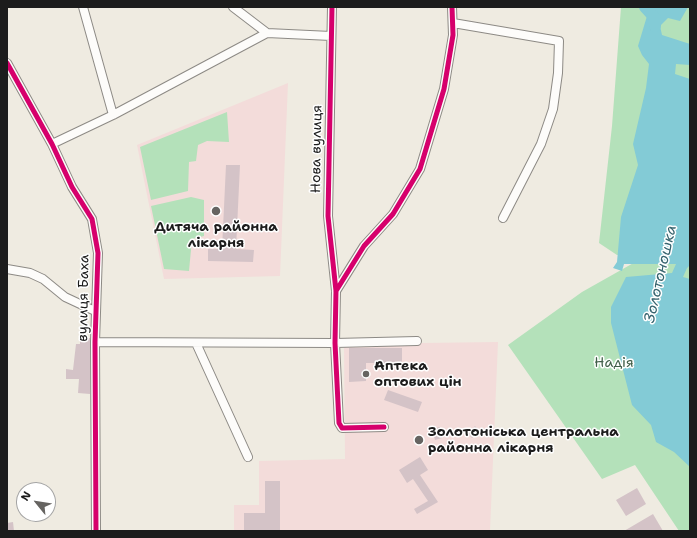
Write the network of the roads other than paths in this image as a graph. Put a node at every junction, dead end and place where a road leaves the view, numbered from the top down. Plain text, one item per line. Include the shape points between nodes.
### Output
1 (83, 7) edge
2 (233, 7) edge
3 (332, 7) edge
4 (452, 7) edge
5 (453, 23) junction
6 (267, 33) junction
7 (331, 36) junction
8 (7, 63) edge
9 (113, 115) junction
10 (52, 144) junction
11 (502, 218) dead end
12 (7, 269) edge
13 (336, 291) junction
14 (95, 310) junction
15 (417, 341) dead end
16 (95, 342) junction
17 (196, 342) junction
18 (335, 343) junction
19 (384, 426) dead end
20 (248, 457) dead end
21 (96, 531) edge

1 - 9 street
2 - 6 street
3 - 7 street, Нова вулиця
4 - 5 street
5 - 11 street via 558,41 558,73 553,109 540,144
5 - 13 street via 444,89 420,169 393,214 364,246
6 - 7 street
6 - 9 street
7 - 13 street, Нова вулиця via 328,216
8 - 10 street, вулиця Баха
9 - 10 street
10 - 14 street, вулиця Баха via 72,187 92,219 98,253
12 - 14 street via 30,273 43,279 65,297
13 - 18 street, Нова вулиця
14 - 16 street, вулиця Баха
15 - 18 street
16 - 17 street
16 - 21 street, вулиця Баха
17 - 18 street
17 - 20 street
18 - 19 street, Нова вулиця via 339,423 342,428

